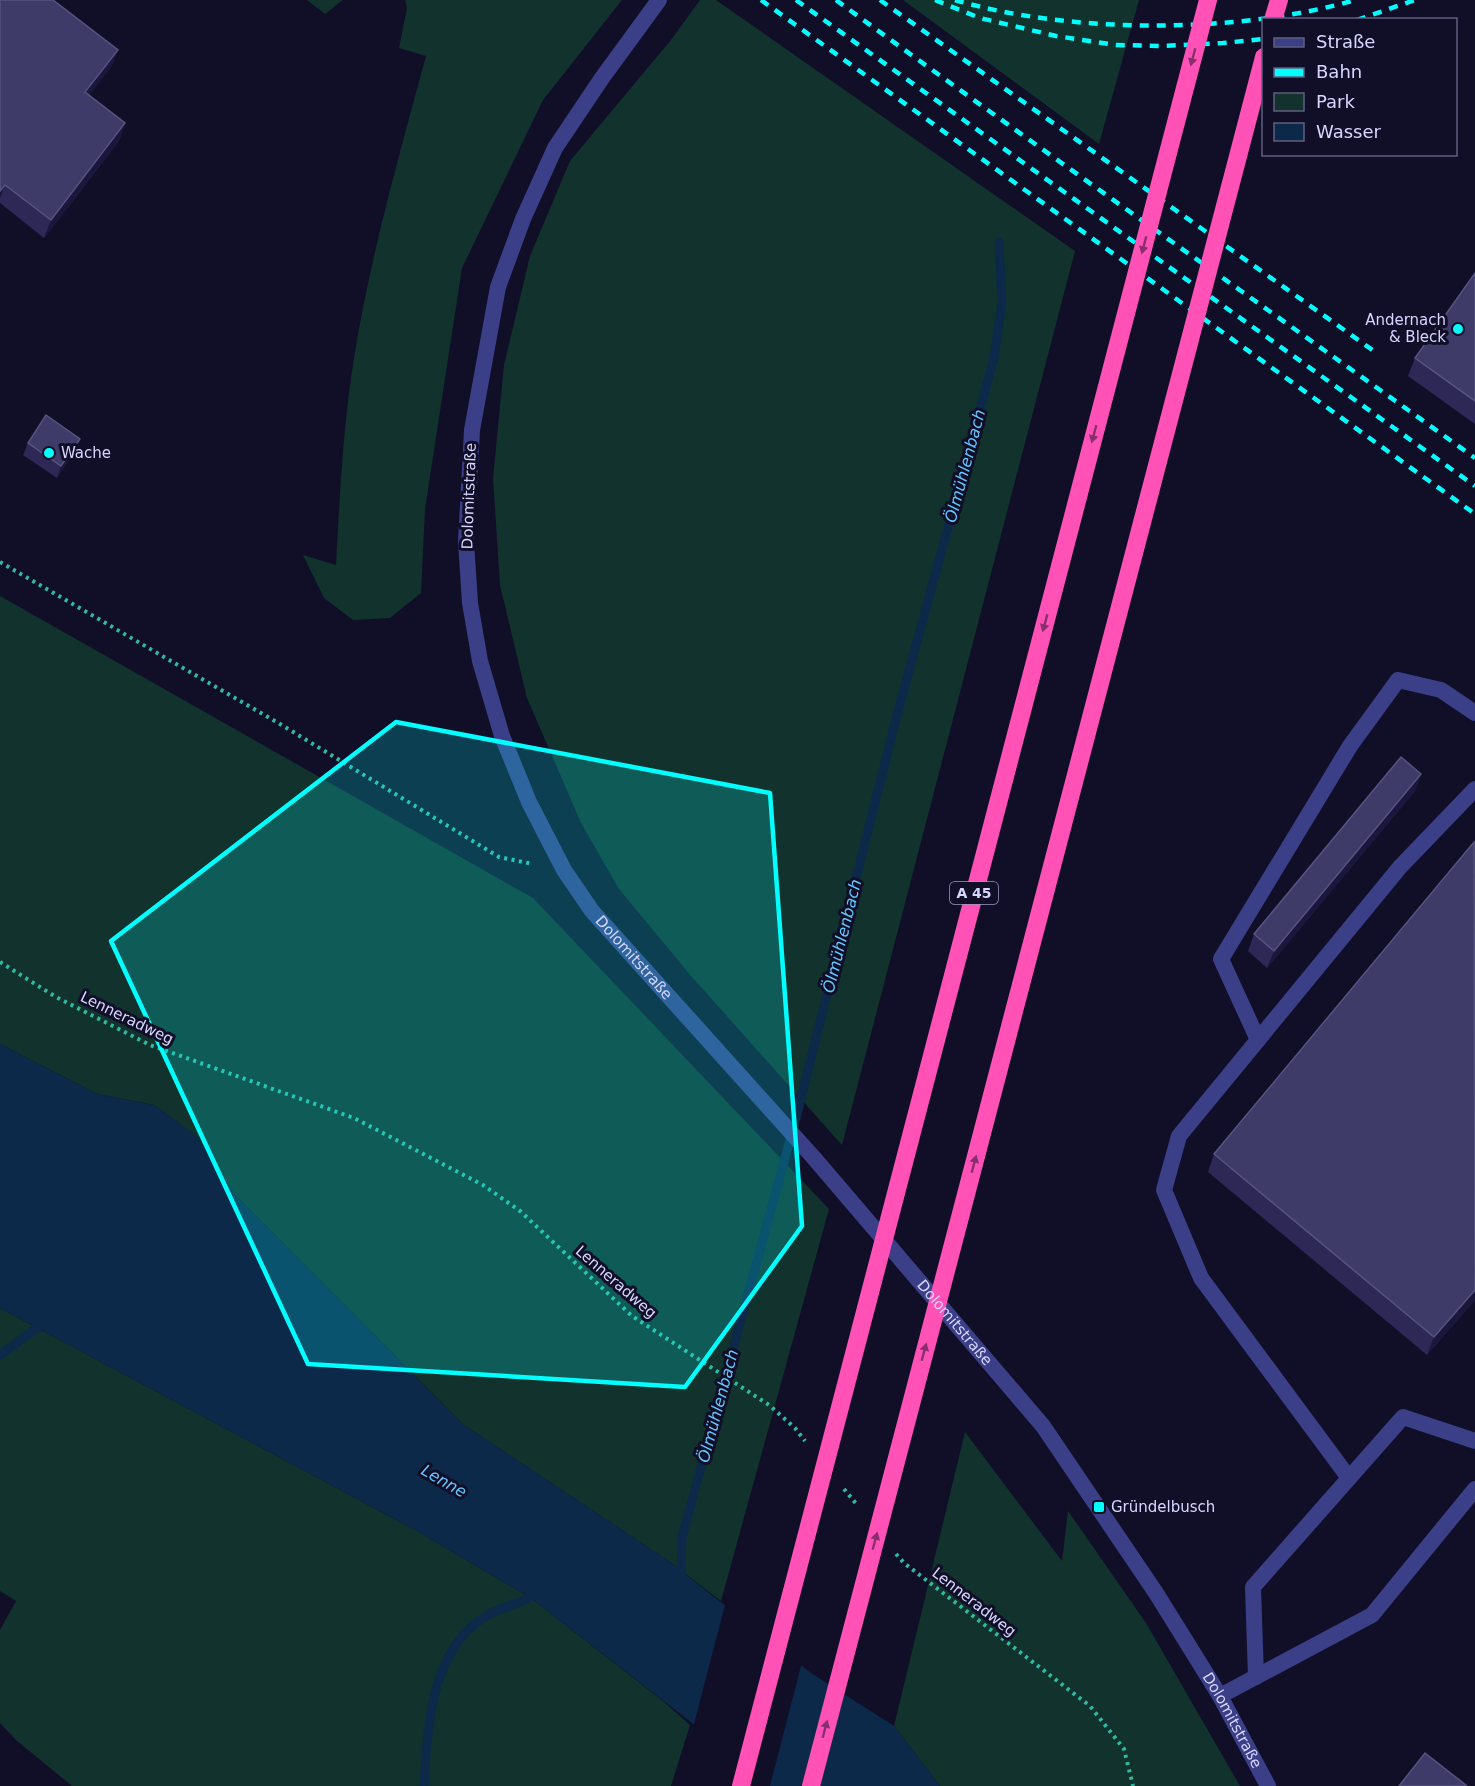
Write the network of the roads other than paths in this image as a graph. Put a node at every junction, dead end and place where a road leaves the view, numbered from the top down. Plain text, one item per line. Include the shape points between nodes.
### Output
1 (659, 0) edge
2 (1208, 0) edge
3 (1279, 0) edge
4 (1274, 18) edge
5 (1262, 61) edge
6 (1475, 713) edge
7 (1475, 789) edge
8 (1258, 1040) junction
9 (1475, 1441) edge
10 (1349, 1478) junction
11 (1475, 1489) edge
12 (1256, 1677) junction
13 (1220, 1696) junction
14 (741, 1786) edge
15 (811, 1786) edge
16 (1268, 1786) edge

1 - 13 street, Dolomitstraße via 555,148 498,287 472,430 466,542 470,603 480,661 502,736 529,802 564,870 592,911 814,1158 1043,1426 1145,1576
2 -> 14 highway, A 45, bridge
3 - 4 highway, bridge
15 -> 5 highway, bridge
6 - 8 street via 1441,690 1398,680 1350,746 1221,959
7 - 8 street via 1400,867
8 - 10 street via 1179,1136 1164,1190 1201,1278
9 - 10 street via 1402,1417
10 - 12 street via 1253,1587
11 - 12 street via 1372,1615
12 - 13 street
13 - 16 street, Dolomitstraße

